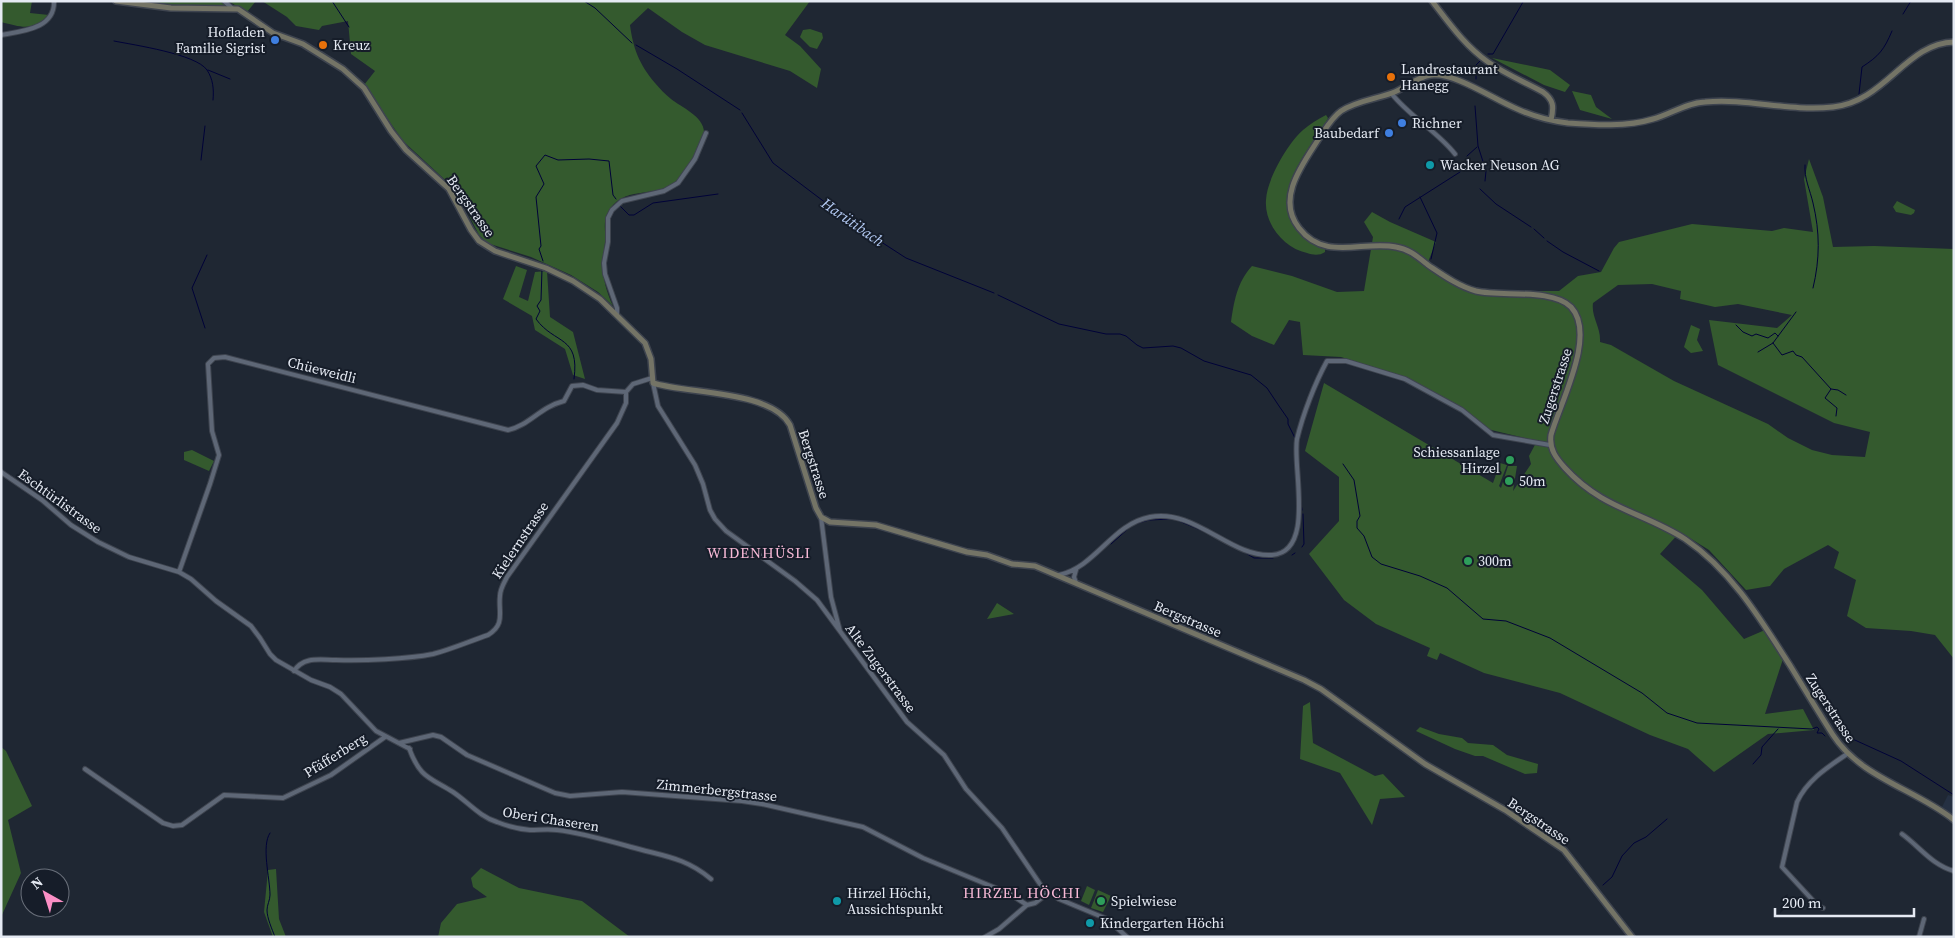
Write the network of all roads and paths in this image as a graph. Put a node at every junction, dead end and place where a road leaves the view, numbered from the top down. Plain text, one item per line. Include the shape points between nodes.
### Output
1 (54, 1) edge
2 (116, 1) edge
3 (224, 1) edge
4 (1432, 1) edge
5 (233, 9) junction
6 (1, 35) edge
7 (1954, 42) edge
8 (1391, 93) junction
9 (1551, 120) junction
10 (706, 133) dead end
11 (1455, 154) dead end
12 (617, 314) junction
13 (652, 381) junction
14 (626, 392) junction
15 (1550, 445) junction
16 (1, 472) edge
17 (821, 517) junction
18 (1076, 570) junction
19 (179, 572) junction
20 (1059, 576) junction
21 (1076, 583) junction
22 (840, 631) junction
23 (294, 671) junction
24 (384, 737) junction
25 (409, 741) junction
26 (399, 743) junction
27 (410, 749) junction
28 (1847, 754) junction
29 (85, 769) dead end
30 (1954, 820) edge
31 (1902, 834) dead end
32 (1954, 871) edge
33 (711, 879) dead end
34 (1048, 893) junction
35 (1027, 905) junction
36 (1823, 908) dead end
37 (1924, 919) dead end
38 (985, 937) edge
39 (1127, 937) edge
40 (1632, 937) edge
41 (1920, 937) edge

1 - 6 street via 53,13 42,25
2 - 5 main road, Bergstrasse via 171,8
3 - 5 street
4 - 9 main road via 1479,55 1546,94 1553,105
5 - 12 main road, Bergstrasse via 244,12 273,34 303,44 356,80 406,150 449,189 471,230 484,245 573,281
7 - 9 main road, Zugerstrasse via 1936,44 1923,50 1872,93 1839,107 1802,109 1711,101 1639,122
8 - 9 main road, Zugerstrasse via 1425,76 1443,75 1513,108
8 - 11 street
8 - 15 main road, Zugerstrasse via 1353,105 1332,120 1292,186 1290,202 1294,222 1307,237 1326,247 1402,248 1468,288 1493,294 1538,296 1559,300 1570,307 1580,328 1580,344 1553,426
10 - 12 street via 695,159 678,183 664,191 622,201 608,218 605,274
12 - 13 main road, Bergstrasse via 645,343 651,359
13 - 14 street via 633,384
13 - 17 main road, Bergstrasse via 729,395 782,415 790,425
13 - 22 street, Alte Zugerstrasse via 658,406 697,470 715,519 817,600
14 - 19 street, Chüeweidli via 572,386 564,401 551,404 519,427 508,430 225,357 214,358 208,364 208,386 218,455
14 - 23 street, Kielernstrasse via 626,403 617,424 507,577 500,593 500,618 495,630 421,656 312,659 300,662
15 - 18 street via 1493,435 1462,410 1404,379 1346,361 1327,361 1298,438 1299,523 1296,535 1286,550 1271,555 1251,552 1184,520 1152,517 1128,525
15 - 28 main road, Zugerstrasse via 1558,460 1587,489 1684,539 1736,586 1760,616
16 - 19 street, Eschtürlistrasse via 98,542
17 - 20 main road, Bergstrasse via 836,523 876,525 1012,564 1035,566
17 - 22 street via 829,586
18 - 20 street
18 - 21 street
19 - 23 street, Eschtürlistrasse via 251,626 270,654
20 - 21 main road, Bergstrasse
21 - 40 main road, Bergstrasse via 1321,689 1425,764 1564,850
22 - 34 street, Alte Zugerstrasse via 906,722 944,755 966,789 1002,828
23 - 24 street, Eschtürlistrasse via 341,694
24 - 26 street, Eschtürlistrasse
24 - 29 street, Pfäfferberg via 331,775 283,798 224,795 182,826 163,822
25 - 26 street, Zimmerbergstrasse
25 - 27 street
25 - 35 street, Zimmerbergstrasse via 433,735 441,737 467,756 562,794 622,792 742,801 862,827 923,858 1010,894
26 - 27 street, Eschtürlistrasse
27 - 33 street, Oberi Chaseren via 424,775 495,822 591,836 660,853 688,863
28 - 30 main road, Zugerstrasse via 1860,765
28 - 36 street via 1814,779 1802,793 1782,867
31 - 32 street via 1933,862
34 - 35 street
34 - 39 street, Alte Zugerstrasse via 1108,919
35 - 38 street
37 - 41 street

